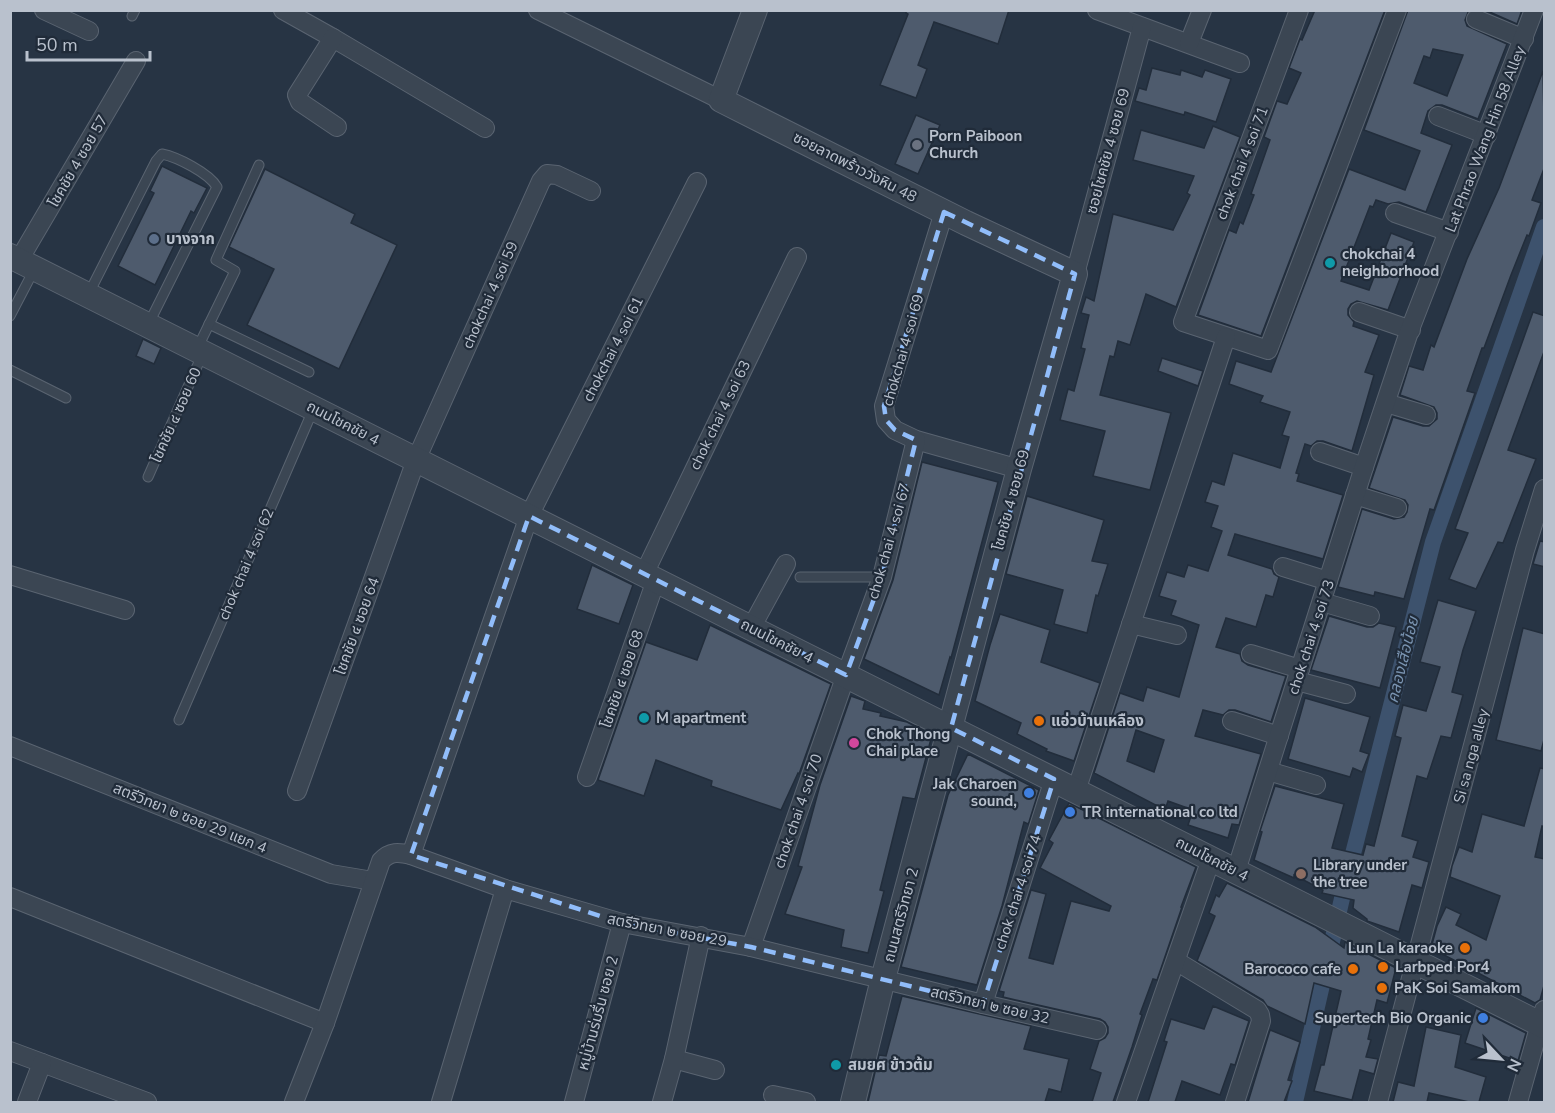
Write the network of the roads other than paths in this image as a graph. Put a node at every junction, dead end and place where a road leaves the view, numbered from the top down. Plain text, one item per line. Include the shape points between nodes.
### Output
1 (44, 10) edge
2 (283, 10) edge
3 (538, 10) edge
4 (755, 10) edge
5 (1097, 10) edge
6 (1202, 10) edge
7 (1299, 10) edge
8 (1396, 10) edge
9 (1534, 10) edge
10 (1476, 19) dead end
11 (1142, 27) junction
12 (89, 31) dead end
13 (333, 38) junction
14 (1524, 39) junction
15 (1189, 43) junction
16 (136, 61) dead end
17 (1240, 63) dead end
18 (721, 100) junction
19 (1438, 116) dead end
20 (337, 128) dead end
21 (485, 128) dead end
22 (1487, 135) junction
23 (259, 165) dead end
24 (697, 182) dead end
25 (591, 191) dead end
26 (944, 212) junction
27 (1395, 213) dead end
28 (1449, 232) junction
29 (797, 257) dead end
30 (22, 262) edge
31 (1075, 274) junction
32 (88, 295) junction
33 (1359, 312) dead end
34 (10, 316) edge
35 (209, 324) junction
36 (148, 325) junction
37 (1411, 330) junction
38 (1226, 337) junction
39 (200, 351) junction
40 (10, 370) edge
41 (309, 372) dead end
42 (66, 398) dead end
43 (1386, 403) junction
44 (314, 408) junction
45 (1426, 415) dead end
46 (916, 440) junction
47 (1320, 452) dead end
48 (416, 460) junction
49 (1364, 467) junction
50 (1019, 469) junction
51 (148, 477) dead end
52 (1545, 489) edge
53 (1355, 495) junction
54 (1397, 508) dead end
55 (529, 516) junction
56 (786, 564) dead end
57 (1283, 567) dead end
58 (10, 575) edge
59 (650, 577) junction
60 (800, 577) dead end
61 (882, 577) junction
62 (1328, 581) junction
63 (1322, 602) junction
64 (125, 610) dead end
65 (1370, 616) dead end
66 (1131, 624) junction
67 (751, 628) junction
68 (1177, 635) dead end
69 (1251, 654) dead end
70 (846, 675) junction
71 (1298, 675) junction
72 (1346, 694) dead end
73 (179, 720) dead end
74 (1232, 722) dead end
75 (951, 728) junction
76 (1279, 736) junction
77 (10, 746) edge
78 (1268, 771) junction
79 (587, 777) dead end
80 (1054, 779) junction
81 (1316, 785) dead end
82 (297, 791) dead end
83 (1077, 791) junction
84 (411, 855) junction
85 (1211, 859) junction
86 (1236, 871) junction
87 (373, 881) junction
88 (505, 889) junction
89 (10, 897) edge
90 (622, 923) junction
91 (701, 936) junction
92 (751, 946) junction
93 (1176, 961) junction
94 (1417, 962) junction
95 (883, 979) junction
96 (983, 1004) junction
97 (1543, 1020) edge
98 (325, 1023) junction
99 (1097, 1030) dead end
100 (10, 1051) edge
101 (674, 1059) junction
102 (42, 1063) junction
103 (715, 1070) dead end
104 (773, 1095) dead end
105 (27, 1102) edge
106 (147, 1102) edge
107 (294, 1102) edge
108 (441, 1102) edge
109 (574, 1102) edge
110 (662, 1102) edge
111 (806, 1102) edge
112 (853, 1102) edge
113 (1126, 1102) edge
114 (1234, 1102) edge
115 (1378, 1102) edge
116 (1518, 1102) edge

1 - 12 street
2 - 13 street
3 - 18 street
4 - 18 street
5 - 11 street
6 - 15 street
7 - 38 street, chok chai 4 soi 71 via 1183,322
8 - 38 street via 1268,350
9 - 14 street, Lat Phrao Wang Hin 58 Alley
10 - 14 street
11 - 15 street
11 - 31 street, ซอยโชคชัย 4 ซอย 69
13 - 20 street via 297,95 300,102
13 - 21 street
14 - 22 street, Lat Phrao Wang Hin 58 Alley
15 - 17 street
16 - 30 street, โชคชัย 4 ซอย 57
18 - 26 street, ซอยลาดพร้าววังหิน 48
19 - 22 street
22 - 28 street, Lat Phrao Wang Hin 58 Alley
23 - 35 lane, โชคชัย ๔ ซอย 60 via 216,260 235,271
24 - 55 street, chokchai 4 soi 61
25 - 48 street, chokchai 4 soi 59 via 557,175 547,174 541,181
26 - 31 street, ซอยลาดพร้าววังหิน 48
26 - 46 street, chokchai 4 soi 69 via 884,406 886,420
27 - 28 street
28 - 37 street, Lat Phrao Wang Hin 58 Alley
29 - 59 street, chok chai 4 soi 63
30 - 32 street, ถนนโชคชัย 4
30 - 34 lane
31 - 50 street, โชคชัย 4 ซอย 69
32 - 36 street, ถนนโชคชัย 4
32 - 36 lane via 156,161 162,154 171,156 213,179 217,187
33 - 37 street
35 - 39 lane, โชคชัย ๔ ซอย 60
35 - 41 lane
36 - 39 street, ถนนโชคชัย 4
37 - 43 street, Lat Phrao Wang Hin 58 Alley
38 - 66 street
39 - 44 street, ถนนโชคชัย 4
39 - 51 lane, โชคชัย ๔ ซอย 60
40 - 42 lane
43 - 45 street
43 - 49 street, chok chai 4 soi 73
44 - 48 street, ถนนโชคชัย 4
44 - 73 lane, chok chai 4 soi 62
46 - 50 street, chokchai 4 soi 69
46 - 61 street, chok chai 4 soi 67
47 - 49 street
48 - 55 street, ถนนโชคชัย 4
48 - 82 street, โชคชัย ๔ ซอย 64
49 - 53 street, chok chai 4 soi 73
50 - 75 street, โชคชัย 4 ซอย 69
52 - 94 street, Si sa nga alley via 1525,550
53 - 54 street
53 - 62 street, chok chai 4 soi 73
55 - 59 street, ถนนโชคชัย 4
55 - 84 street, chokchai 4 soi 61
56 - 67 street
57 - 62 street
58 - 64 street
59 - 67 street, ถนนโชคชัย 4
59 - 79 street, โชคชัย ๔ ซอย 68
60 - 61 lane
61 - 70 street, chok chai 4 soi 67
62 - 63 street, chok chai 4 soi 73
63 - 65 street
63 - 71 street, chok chai 4 soi 73
66 - 68 street
66 - 83 street
67 - 70 street, ถนนโชคชัย 4
69 - 71 street
70 - 75 street, ถนนโชคชัย 4
70 - 92 street, chok chai 4 soi 70
71 - 72 street
71 - 76 street, chok chai 4 soi 73
74 - 76 street
75 - 80 street, ถนนโชคชัย 4
75 - 95 street, ถนนสตรีวิทยา 2
76 - 78 street, chok chai 4 soi 73
77 - 87 street, สตรีวิทยา ๒ ซอย 29 แยก 4 via 331,874
78 - 81 street
78 - 86 street, chok chai 4 soi 73
80 - 83 street, ถนนโชคชัย 4
80 - 96 street, chok chai 4 soi 74
83 - 85 street, ถนนโชคชัย 4
84 - 87 street, สตรีวิทยา ๒ ซอย 29 via 397,852 386,856
84 - 88 street, สตรีวิทยา ๒ ซอย 29
85 - 86 street, ถนนโชคชัย 4
85 - 93 street
86 - 94 street, ถนนโชคชัย 4
87 - 98 street
88 - 90 street, สตรีวิทยา ๒ ซอย 29
88 - 108 street
89 - 98 street
90 - 91 street, สตรีวิทยา ๒ ซอย 29
90 - 109 street, หมู่บ้านร่มรื่น ซอย 2
91 - 92 street, สตรีวิทยา ๒ ซอย 29
91 - 101 street
92 - 95 street, สตรีวิทยา ๒ ซอย 29
93 - 113 street
93 - 114 street via 1260,1015
94 - 97 street, ถนนโชคชัย 4
94 - 115 street, Si sa nga alley
95 - 96 street, สตรีวิทยา ๒ ซอย 32
95 - 112 street, ถนนสตรีวิทยา 2
96 - 99 street, สตรีวิทยา ๒ ซอย 32
97 - 116 street
98 - 107 street
100 - 102 street
101 - 103 street
101 - 110 street
102 - 105 street
102 - 106 street
104 - 111 street

